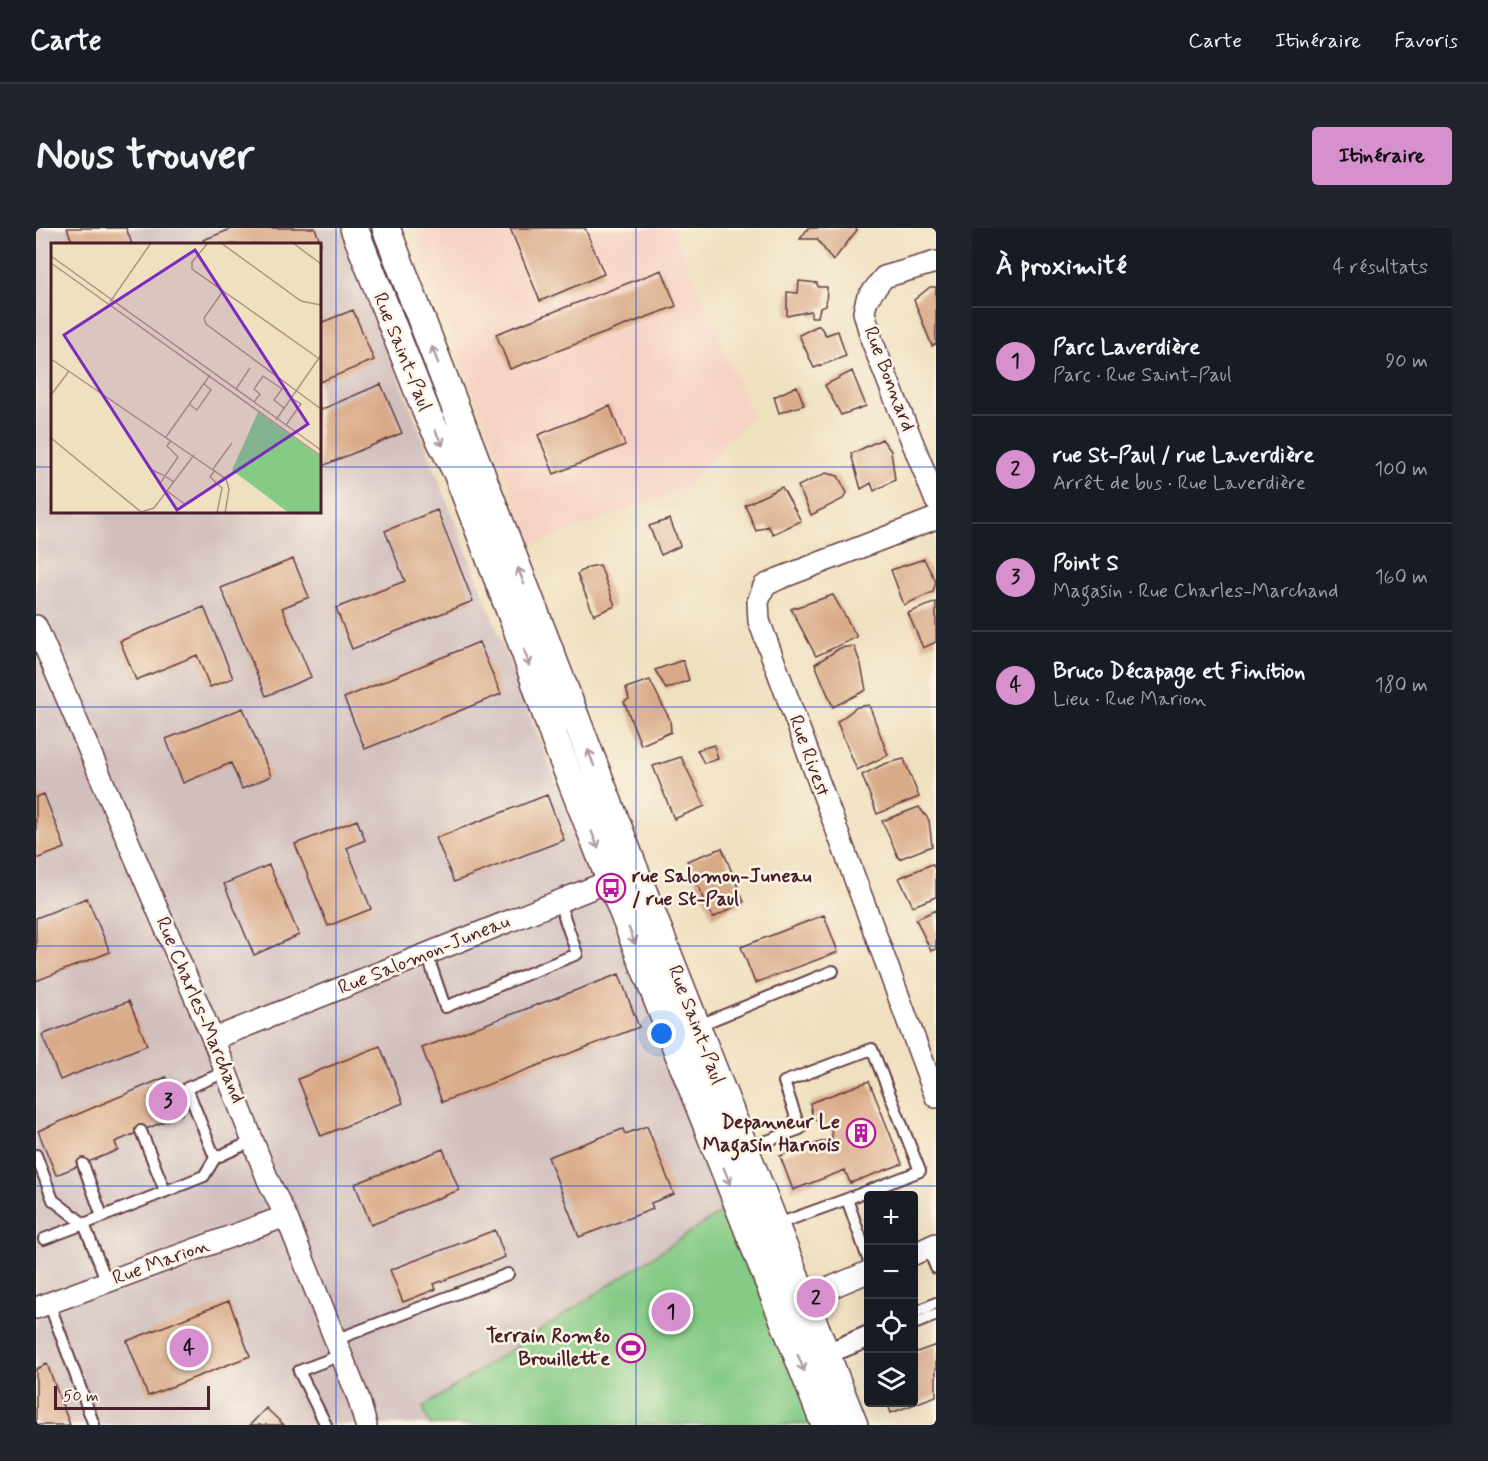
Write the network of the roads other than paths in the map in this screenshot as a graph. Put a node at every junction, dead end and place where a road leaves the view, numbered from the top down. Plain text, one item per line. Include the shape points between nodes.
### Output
1 (354, 228) edge
2 (386, 228) edge
3 (936, 262) edge
4 (471, 448) junction
5 (457, 473) junction
6 (936, 501) edge
7 (936, 518) edge
8 (526, 621) junction
9 (36, 626) edge
10 (578, 725) junction
11 (555, 740) junction
12 (623, 876) junction
13 (559, 902) junction
14 (427, 954) junction
15 (833, 971) dead end
16 (696, 1027) junction
17 (213, 1039) junction
18 (226, 1072) junction
19 (936, 1097) edge
20 (141, 1131) dead end
21 (253, 1142) junction
22 (714, 1144) junction
23 (743, 1144) junction
24 (36, 1155) edge
25 (215, 1158) junction
26 (83, 1164) dead end
27 (165, 1191) junction
28 (847, 1199) junction
29 (102, 1216) junction
30 (286, 1216) junction
31 (84, 1224) junction
32 (775, 1225) junction
33 (44, 1239) dead end
34 (864, 1248) edge
35 (926, 1249) edge
36 (936, 1268) edge
37 (508, 1274) dead end
38 (864, 1274) edge
39 (107, 1282) junction
40 (804, 1299) junction
41 (936, 1303) edge
42 (43, 1306) edge
43 (779, 1309) junction
44 (918, 1311) edge
45 (936, 1315) edge
46 (918, 1322) edge
47 (864, 1333) edge
48 (864, 1343) edge
49 (338, 1348) junction
50 (826, 1354) junction
51 (94, 1425) edge
52 (326, 1425) edge
53 (366, 1425) edge
54 (825, 1425) edge
55 (854, 1425) edge

1 -> 5 street, Rue Saint-Paul via 428,416
4 -> 2 street, Rue Saint-Paul
3 - 6 street, Rue Bonnard via 884,277 867,299 864,312
4 - 5 street
8 -> 4 street, Rue Saint-Paul
5 - 8 street, Rue Saint-Paul
7 - 19 street, Rue Rivest via 778,579 764,586 758,602 759,621
8 - 10 street, Rue Saint-Paul
8 -> 11 street, Rue Saint-Paul
9 - 17 street, Rue Charles-Marchand
10 - 11 street
12 -> 10 street, Rue Saint-Paul
11 -> 12 street, Rue Saint-Paul
12 - 13 street, Rue Salomon-Juneau
12 - 16 street, Rue Saint-Paul
12 -> 22 street, Rue Saint-Paul
13 - 14 street, Rue Salomon-Juneau
13 - 14 lane via 577,954 445,1007
14 - 17 street, Rue Salomon-Juneau
15 - 16 lane
16 - 23 street, Rue Saint-Paul
17 - 18 street, Rue Charles-Marchand
18 - 21 street, Rue Charles-Marchand
18 - 25 lane via 187,1088
20 - 27 lane
21 - 25 lane
21 - 30 street, Rue Charles-Marchand
22 - 23 street
22 -> 43 street, Rue Saint-Paul
23 - 28 lane via 800,1129 784,1082 872,1049 920,1172
23 - 32 street, Rue Saint-Paul
24 - 31 lane via 53,1200
25 - 27 lane via 204,1176
26 - 29 lane
27 - 29 lane
28 - 32 lane
28 - 34 lane
29 - 31 lane
30 - 39 street, Rue Marion
30 - 49 street, Rue Charles-Marchand
31 - 33 lane
31 - 39 lane
32 - 40 street, Rue Saint-Paul
35 - 36 lane
37 - 49 lane
38 - 40 street
39 - 42 street, Rue Marion
40 - 43 street
40 - 50 street, Rue Saint-Paul
41 - 44 lane
42 - 51 lane
43 -> 54 street, Rue Saint-Paul
45 - 46 lane
47 - 50 lane
48 - 50 lane
49 - 52 lane via 299,1371
49 - 53 street, Rue Charles-Marchand
50 - 55 street, Rue Saint-Paul

